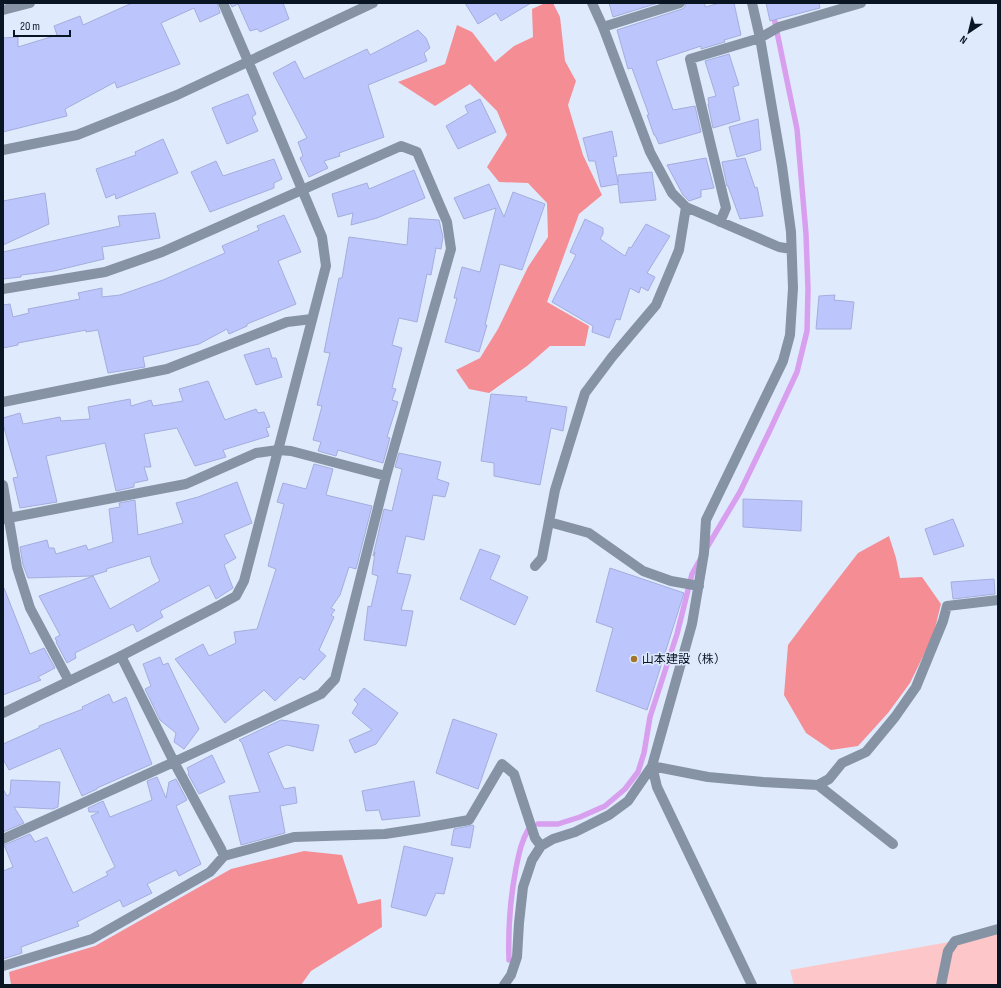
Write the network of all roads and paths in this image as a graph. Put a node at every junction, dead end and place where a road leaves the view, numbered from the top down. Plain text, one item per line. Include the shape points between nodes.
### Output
1 (30, 3) edge
2 (223, 3) edge
3 (373, 3) edge
4 (592, 3) edge
5 (680, 3) edge
6 (752, 3) edge
7 (861, 3) edge
8 (3, 10) edge
9 (603, 27) junction
10 (760, 38) junction
11 (248, 61) junction
12 (3, 150) edge
13 (303, 189) junction
14 (686, 207) junction
15 (720, 222) junction
16 (791, 249) junction
17 (3, 289) edge
18 (312, 320) junction
19 (3, 402) edge
20 (278, 450) junction
21 (386, 476) junction
22 (3, 485) edge
23 (6, 518) edge
24 (549, 522) junction
25 (535, 566) dead end
26 (699, 586) junction
27 (998, 600) edge
28 (122, 656) junction
29 (69, 681) junction
30 (3, 713) edge
31 (174, 762) junction
32 (652, 766) junction
33 (818, 785) junction
34 (3, 839) edge
35 (893, 844) dead end
36 (541, 846) junction
37 (224, 856) junction
38 (998, 929) edge
39 (3, 966) edge
40 (504, 985) edge
41 (752, 985) edge
42 (941, 985) edge

1 - 8 street
2 - 11 street
3 - 11 street
4 - 9 street
5 - 9 street
6 - 10 street
7 - 10 street via 779,26
9 - 14 street via 650,152 672,193
10 - 15 street via 690,59 726,208
10 - 16 street via 782,166
11 - 12 street via 177,95 77,135
11 - 13 street
13 - 17 street via 162,252 105,272
13 - 18 street via 322,237 326,266
13 - 21 street via 401,146 417,152 447,222 452,249
14 - 15 street
14 - 24 street via 679,250 656,305 585,393 555,490
15 - 16 street via 779,247
16 - 26 street via 793,288 790,335 783,361 706,520
18 - 19 street via 287,322 167,369
18 - 20 street
20 - 21 street via 291,451
20 - 23 street via 256,453 186,484
20 - 28 street via 244,581 236,596
21 - 31 street via 335,679 321,694
22 - 23 street
23 - 29 street via 30,608
24 - 25 street via 542,558
24 - 26 street via 589,533 643,572
26 - 32 street via 692,624
27 - 33 street via 947,606 916,687 895,717 866,752 842,763 829,779
28 - 29 street
28 - 31 street
29 - 30 street
31 - 34 street
31 - 37 street
32 - 33 street via 708,777
32 - 36 street via 628,801 609,815
32 - 41 street via 657,787
33 - 35 street
36 - 37 street via 535,838 514,774 502,764 469,820 385,834 294,837
36 - 40 street via 532,860 523,887 518,957
37 - 39 street via 210,872 92,939
38 - 42 street via 955,941 948,951

